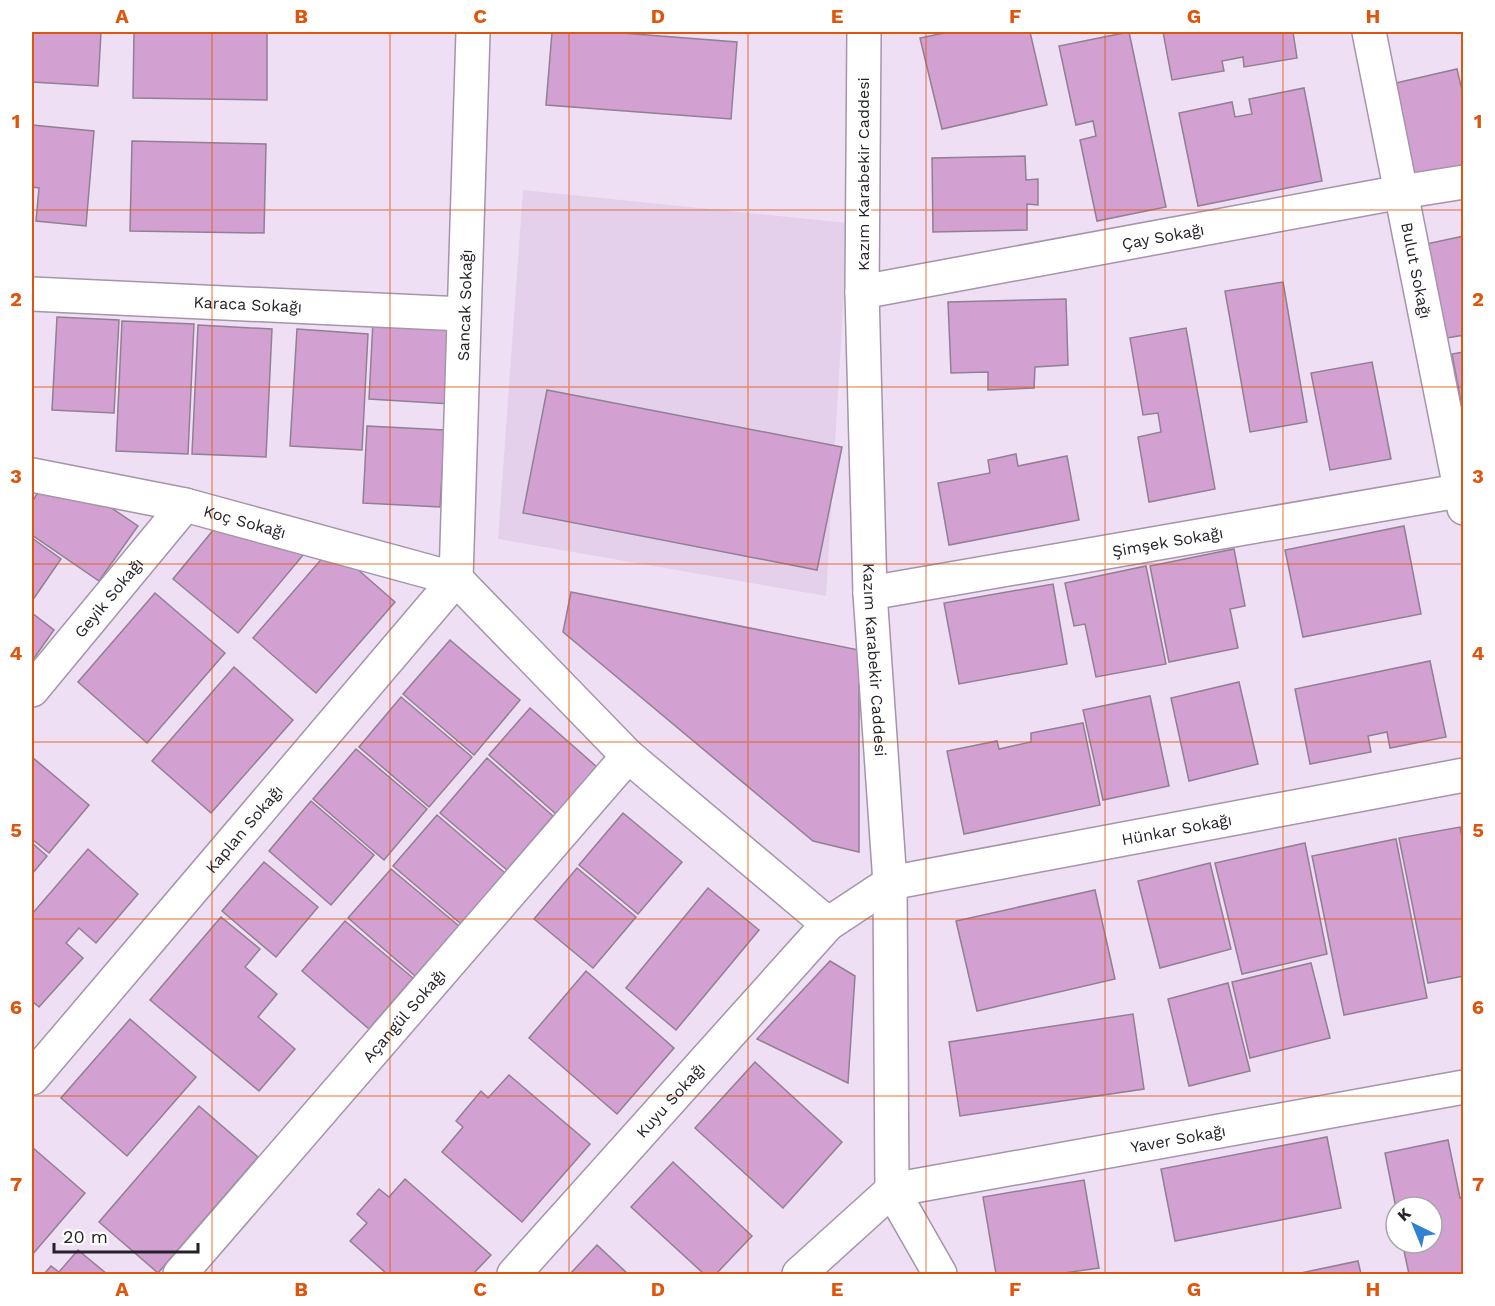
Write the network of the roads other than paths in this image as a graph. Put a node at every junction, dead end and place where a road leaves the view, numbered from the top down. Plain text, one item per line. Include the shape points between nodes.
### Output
1 (473, 32) edge
2 (864, 32) edge
3 (1369, 32) edge
4 (1464, 182) edge
5 (1401, 192) junction
6 (862, 292) junction
7 (32, 294) edge
8 (463, 314) junction
9 (32, 475) edge
10 (1462, 496) edge
11 (185, 506) junction
12 (456, 579) junction
13 (870, 593) junction
14 (32, 690) edge
15 (628, 756) junction
16 (1464, 775) edge
17 (890, 884) junction
18 (828, 924) junction
19 (32, 1078) edge
20 (1464, 1087) edge
21 (892, 1190) junction
22 (180, 1275) edge
23 (514, 1275) edge
24 (799, 1275) edge
25 (940, 1275) edge

1 - 8 street, Sancak Sokağı
2 - 6 street, Kazım Karabekir Caddesi
3 - 5 street, Bulut Sokağı
4 - 5 street, Çay Sokağı
5 - 6 street, Çay Sokağı
5 - 10 street, Bulut Sokağı
6 - 13 street, Kazım Karabekir Caddesi
7 - 8 street, Karaca Sokağı
8 - 12 street, Sancak Sokağı
9 - 11 street, Koç Sokağı
10 - 13 street, Şimşek Sokağı
11 - 12 street, Koç Sokağı
11 - 14 street, Geyik Sokağı
12 - 15 street
12 - 19 street, Kaplan Sokağı
13 - 17 street, Kazım Karabekir Caddesi
15 - 18 street
15 - 22 street, Açangül Sokağı
16 - 17 street, Hünkar Sokağı
17 - 18 street, Kuyu Sokağı
17 - 21 street, Kazım Karabekir Caddesi
18 - 23 street, Kuyu Sokağı
20 - 21 street, Yaver Sokağı
21 - 24 street
21 - 25 street, Kazım Karabekir Caddesi

